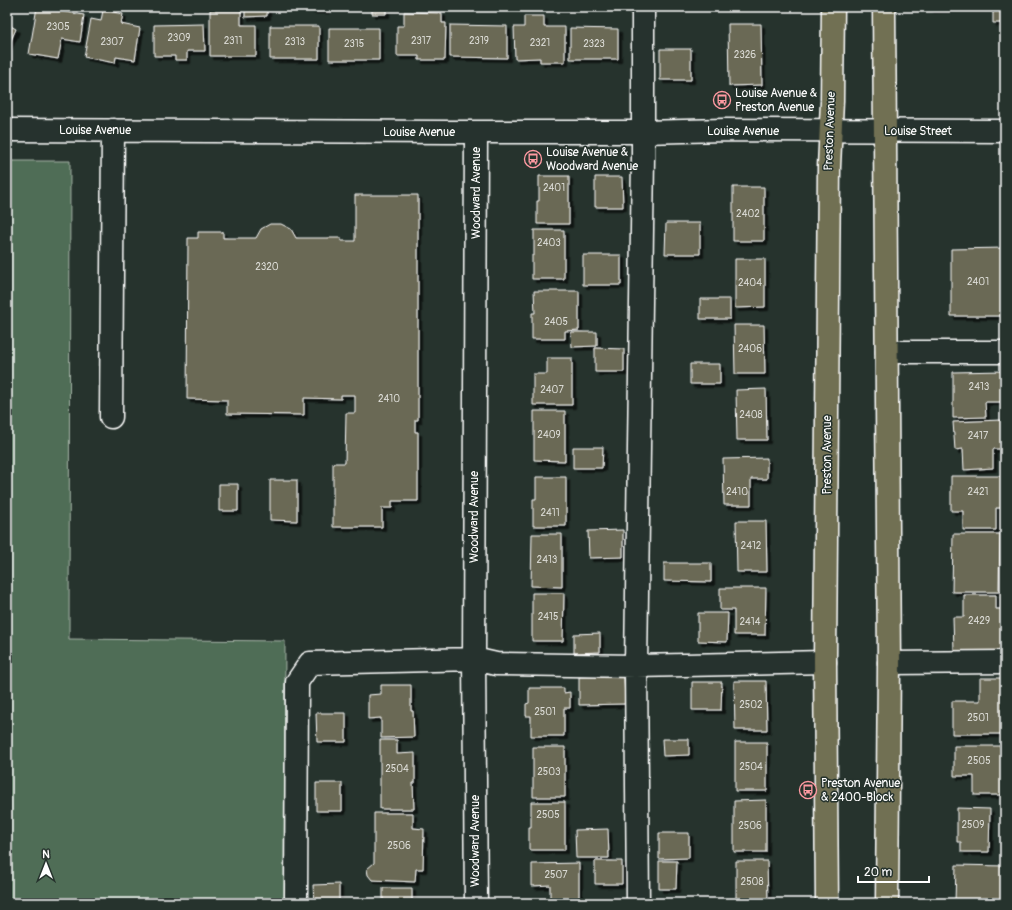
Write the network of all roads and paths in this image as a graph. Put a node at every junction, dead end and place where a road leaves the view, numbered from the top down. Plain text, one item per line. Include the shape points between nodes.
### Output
1 (643, 7) edge
2 (833, 7) edge
3 (884, 7) edge
4 (7, 130) edge
5 (113, 130) junction
6 (831, 131) junction
7 (885, 131) junction
8 (1005, 131) edge
9 (476, 132) junction
10 (643, 132) junction
11 (887, 352) junction
12 (1005, 352) edge
13 (111, 417) dead end
14 (474, 659) junction
15 (825, 662) junction
16 (1005, 662) edge
17 (889, 663) junction
18 (636, 666) junction
19 (296, 903) edge
20 (476, 903) edge
21 (638, 903) edge
22 (827, 903) edge
23 (888, 903) edge

1 - 10 street
2 - 6 main road, Preston Avenue
3 - 7 main road
4 - 5 street, Louise Avenue
5 - 9 street, Louise Avenue
5 - 13 street
6 - 7 street, Louise Street
6 - 10 street, Louise Avenue
6 - 15 main road, Preston Avenue via 828,167
7 - 8 street, Louise Street
7 - 11 main road
9 - 10 street, Louise Avenue
9 - 14 street, Woodward Avenue
10 - 18 street
11 - 12 street
11 - 17 main road
14 - 18 street via 496,664
14 - 19 street via 310,663 297,682
14 - 20 street, Woodward Avenue
15 - 18 street
15 - 22 main road, Preston Avenue
16 - 17 street
17 - 23 main road
18 - 21 street

